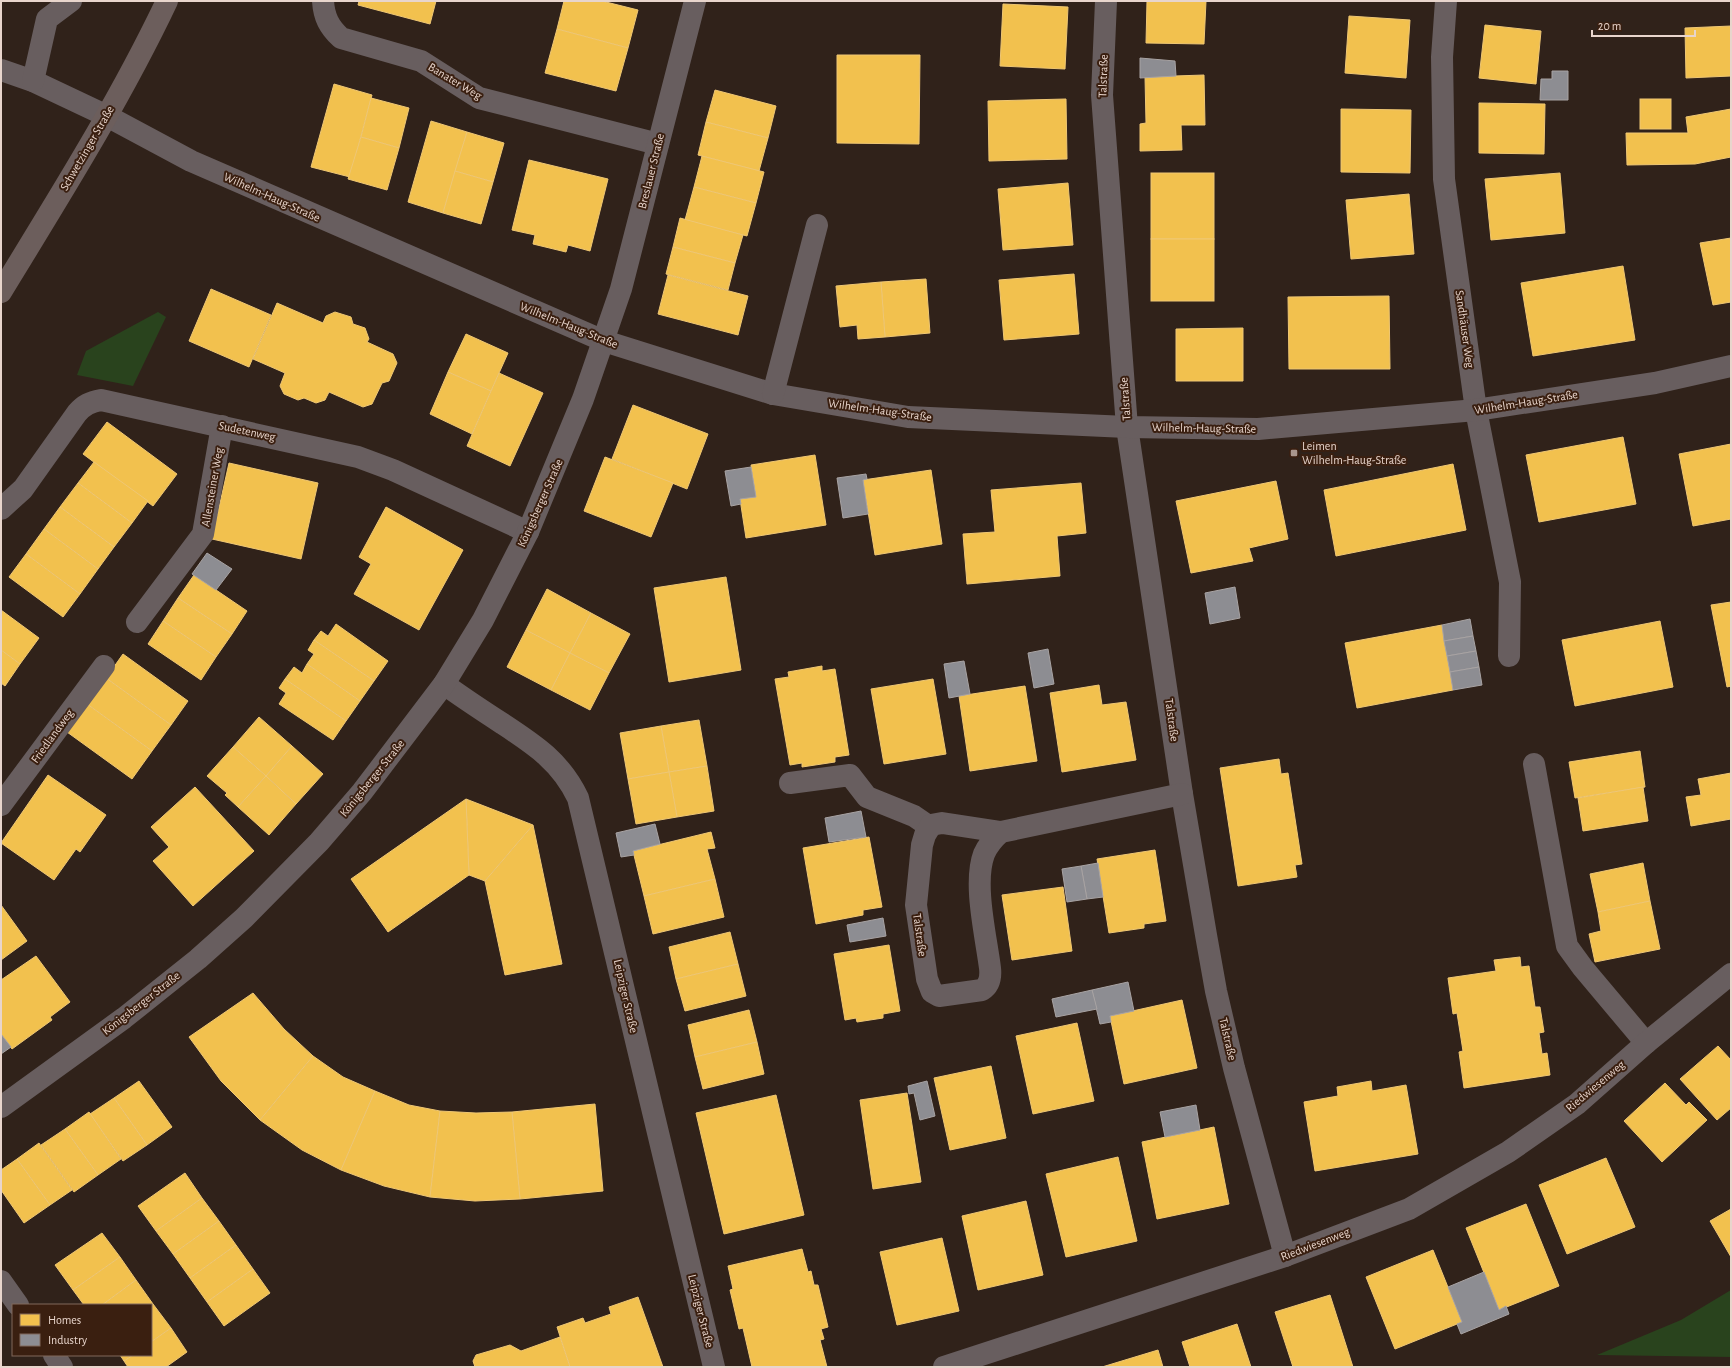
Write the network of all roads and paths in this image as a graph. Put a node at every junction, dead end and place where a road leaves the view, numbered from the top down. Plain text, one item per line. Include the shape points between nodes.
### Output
1 (71, 1) edge
2 (166, 1) edge
3 (323, 1) edge
4 (695, 1) edge
5 (1106, 1) edge
6 (1446, 1) edge
7 (1, 70) edge
8 (33, 81) junction
9 (106, 116) junction
10 (658, 144) junction
11 (817, 225) dead end
12 (1, 292) edge
13 (604, 341) junction
14 (1731, 366) edge
15 (773, 394) junction
16 (1476, 410) junction
17 (222, 426) junction
18 (1127, 427) junction
19 (1, 509) edge
20 (528, 532) junction
21 (137, 622) dead end
22 (1509, 656) dead end
23 (104, 666) dead end
24 (444, 684) junction
25 (1534, 764) dead end
26 (790, 783) dead end
27 (1182, 794) junction
28 (1, 805) edge
29 (930, 827) junction
30 (1001, 832) junction
31 (1731, 974) edge
32 (1646, 1042) junction
33 (2, 1103) edge
34 (1285, 1256) junction
35 (1, 1281) edge
36 (17, 1304) edge
37 (55, 1356) edge
38 (62, 1367) edge
39 (714, 1367) edge
40 (944, 1367) edge

1 - 8 street via 47,19
2 - 9 main road, Schwetzinger Straße
3 - 10 street, Banater Weg via 327,22 341,38 421,60 479,98
4 - 10 street, Breslauer Straße
5 - 18 street, Talstraße via 1102,95
6 - 16 street, Sandhäuser Weg via 1442,57 1444,179
7 - 8 street, Wilhelm-Haug-Straße
8 - 9 street, Wilhelm-Haug-Straße
9 - 12 main road, Schwetzinger Straße via 71,179
9 - 13 street, Wilhelm-Haug-Straße via 205,168
10 - 13 street, Breslauer Straße via 621,289
11 - 15 street
13 - 15 street, Wilhelm-Haug-Straße
13 - 20 street, Königsberger Straße via 564,447
14 - 16 street, Wilhelm-Haug-Straße via 1655,383
15 - 18 street, Wilhelm-Haug-Straße via 908,417
16 - 18 street, Wilhelm-Haug-Straße via 1258,429
16 - 22 street, Sandhäuser Weg via 1510,582
17 - 19 street, Sudetenweg via 114,402 91,402 77,413 23,490
17 - 20 street, Sudetenweg via 358,457 393,470
17 - 21 street, Allensteiner Weg via 203,534
18 - 27 street, Talstraße
20 - 24 street, Königsberger Straße via 482,620
23 - 28 street, Friedlandweg
24 - 33 street, Königsberger Straße via 362,792 319,842 244,918 198,959 124,1018
24 - 39 street, Leipziger Straße via 536,746 550,758 572,785 578,798
25 - 32 street via 1567,946
26 - 29 street via 850,775 867,796 914,816
27 - 30 street
27 - 34 street, Talstraße via 1216,991
29 - 30 street via 942,823
29 - 30 street, Talstraße via 922,845 916,904 927,979 932,992 939,996 982,990 989,982 990,968 979,884 984,855 992,839
31 - 32 street, Riedwiesenweg
32 - 34 street, Riedwiesenweg via 1576,1104 1508,1152 1409,1209
34 - 40 street, Riedwiesenweg
35 - 36 street
37 - 38 street

